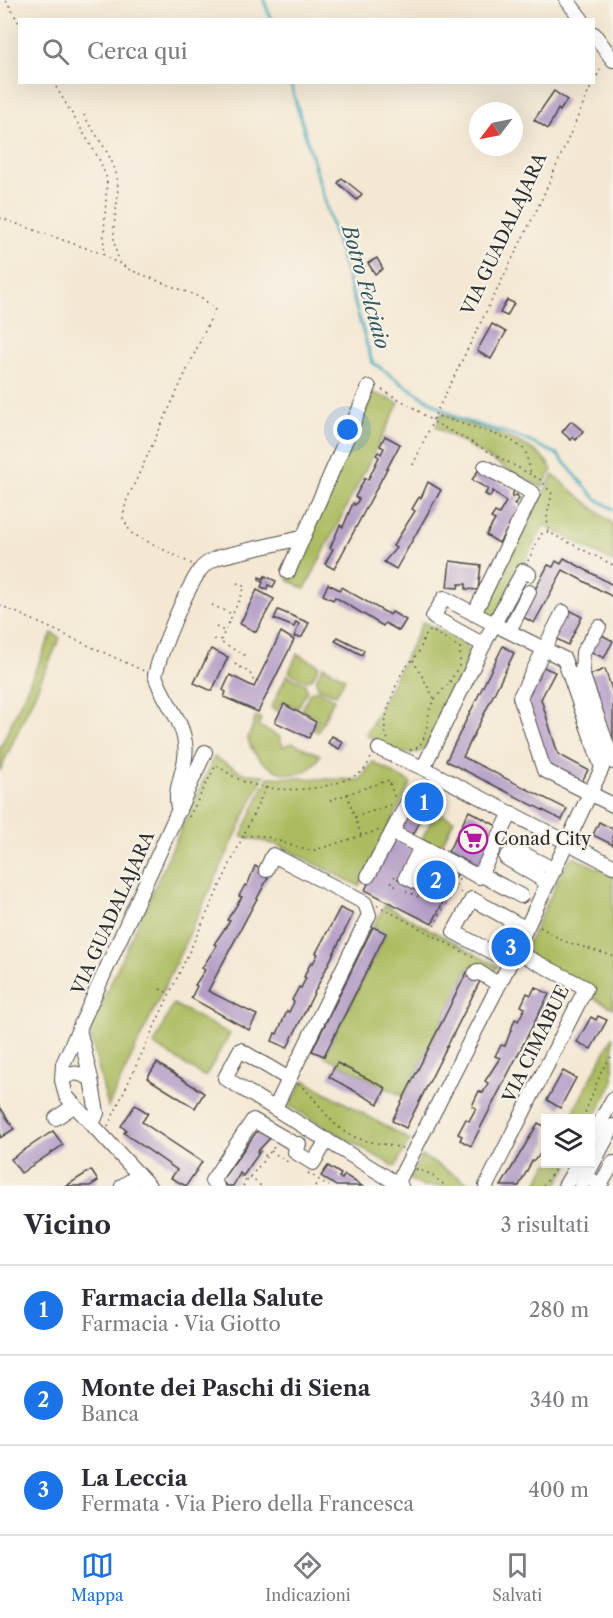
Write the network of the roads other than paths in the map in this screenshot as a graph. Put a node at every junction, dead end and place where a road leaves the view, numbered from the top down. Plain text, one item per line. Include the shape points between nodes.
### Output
1 (567, 0) edge
2 (580, 18) edge
3 (595, 35) edge
4 (613, 59) edge
5 (369, 387) road end
6 (485, 467) dead end
7 (301, 538) junction
8 (526, 570) road end
9 (288, 572) dead end
10 (529, 592) dead end
11 (563, 612) dead end
12 (474, 614) junction
13 (494, 624) junction
14 (599, 627) dead end
15 (509, 632) junction
16 (484, 645) junction
17 (544, 649) junction
18 (576, 675) junction
19 (388, 750) road end
20 (205, 752) dead end
21 (606, 757) edge
22 (423, 768) junction
23 (590, 793) junction
24 (412, 794) dead end
25 (613, 805) edge
26 (179, 811) junction
27 (511, 813) junction
28 (392, 832) junction
29 (568, 843) junction
30 (613, 866) edge
31 (266, 870) dead end
32 (555, 870) junction
33 (480, 874) junction
34 (368, 876) dead end
35 (548, 883) junction
36 (521, 896) dead end
37 (527, 924) junction
38 (512, 963) junction
39 (477, 967) road end
40 (498, 984) junction
41 (79, 1029) junction
42 (91, 1078) junction
43 (62, 1080) junction
44 (295, 1082) junction
45 (613, 1099) edge
46 (75, 1105) junction
47 (274, 1108) junction
48 (56, 1118) dead end
49 (92, 1124) junction
50 (613, 1126) edge
51 (308, 1129) junction
52 (595, 1133) edge
53 (327, 1140) junction
54 (609, 1142) edge
55 (298, 1146) junction
56 (613, 1163) edge
57 (576, 1168) edge
58 (138, 1176) junction
59 (583, 1181) edge
60 (609, 1181) edge
61 (399, 1185) edge
62 (122, 1186) edge
63 (148, 1186) edge
64 (217, 1186) edge
65 (486, 1186) edge
66 (565, 1186) edge

1 - 2 street
3 - 4 street
5 - 7 street
6 - 12 street via 533,494
7 - 9 street
7 - 26 street, VIA GUADALAJARA via 219,557 200,568 155,675 185,742 186,759 175,800
8 - 13 street
10 - 15 street
11 - 17 street
12 - 13 street
12 - 16 street via 444,598 433,617
13 - 15 street
13 - 16 street
14 - 18 street via 583,652
15 - 17 street
16 - 22 street via 457,685
17 - 18 street via 564,659
17 - 23 street via 520,697 544,770
18 - 21 street
19 - 22 street
20 - 26 street, VIA GUADALAJARA
21 - 23 street
22 - 27 street
23 - 25 street
23 - 29 street
24 - 28 street
26 - 41 street, VIA GUADALAJARA
27 - 29 street
27 - 33 street
28 - 33 street via 479,877
28 - 34 street
29 - 30 street
29 - 32 street
31 - 44 street via 273,855 365,903 369,915
32 - 35 street
32 - 35 street via 514,849 506,858
33 - 36 street
35 - 37 street
37 - 38 street
37 - 38 street via 472,899 454,932
38 - 40 street
38 - 65 street, VIA CIMABUE via 586,988
39 - 40 street
40 - 61 street
41 - 42 street
41 - 43 street, VIA GUADALAJARA via 63,1064
42 - 43 street via 75,1072
42 - 49 street via 97,1113
43 - 46 street via 66,1096
44 - 47 street
44 - 47 street via 240,1050 225,1078 240,1095
45 - 52 street
46 - 48 street
46 - 49 street
47 - 51 street
49 - 58 street via 105,1133 107,1152
50 - 54 street
51 - 53 street
51 - 55 street
53 - 55 street via 313,1163 294,1152
53 - 61 street
54 - 59 street
55 - 64 street via 253,1120 212,1181
56 - 60 street
57 - 66 street
58 - 62 street
58 - 63 street
59 - 60 street

